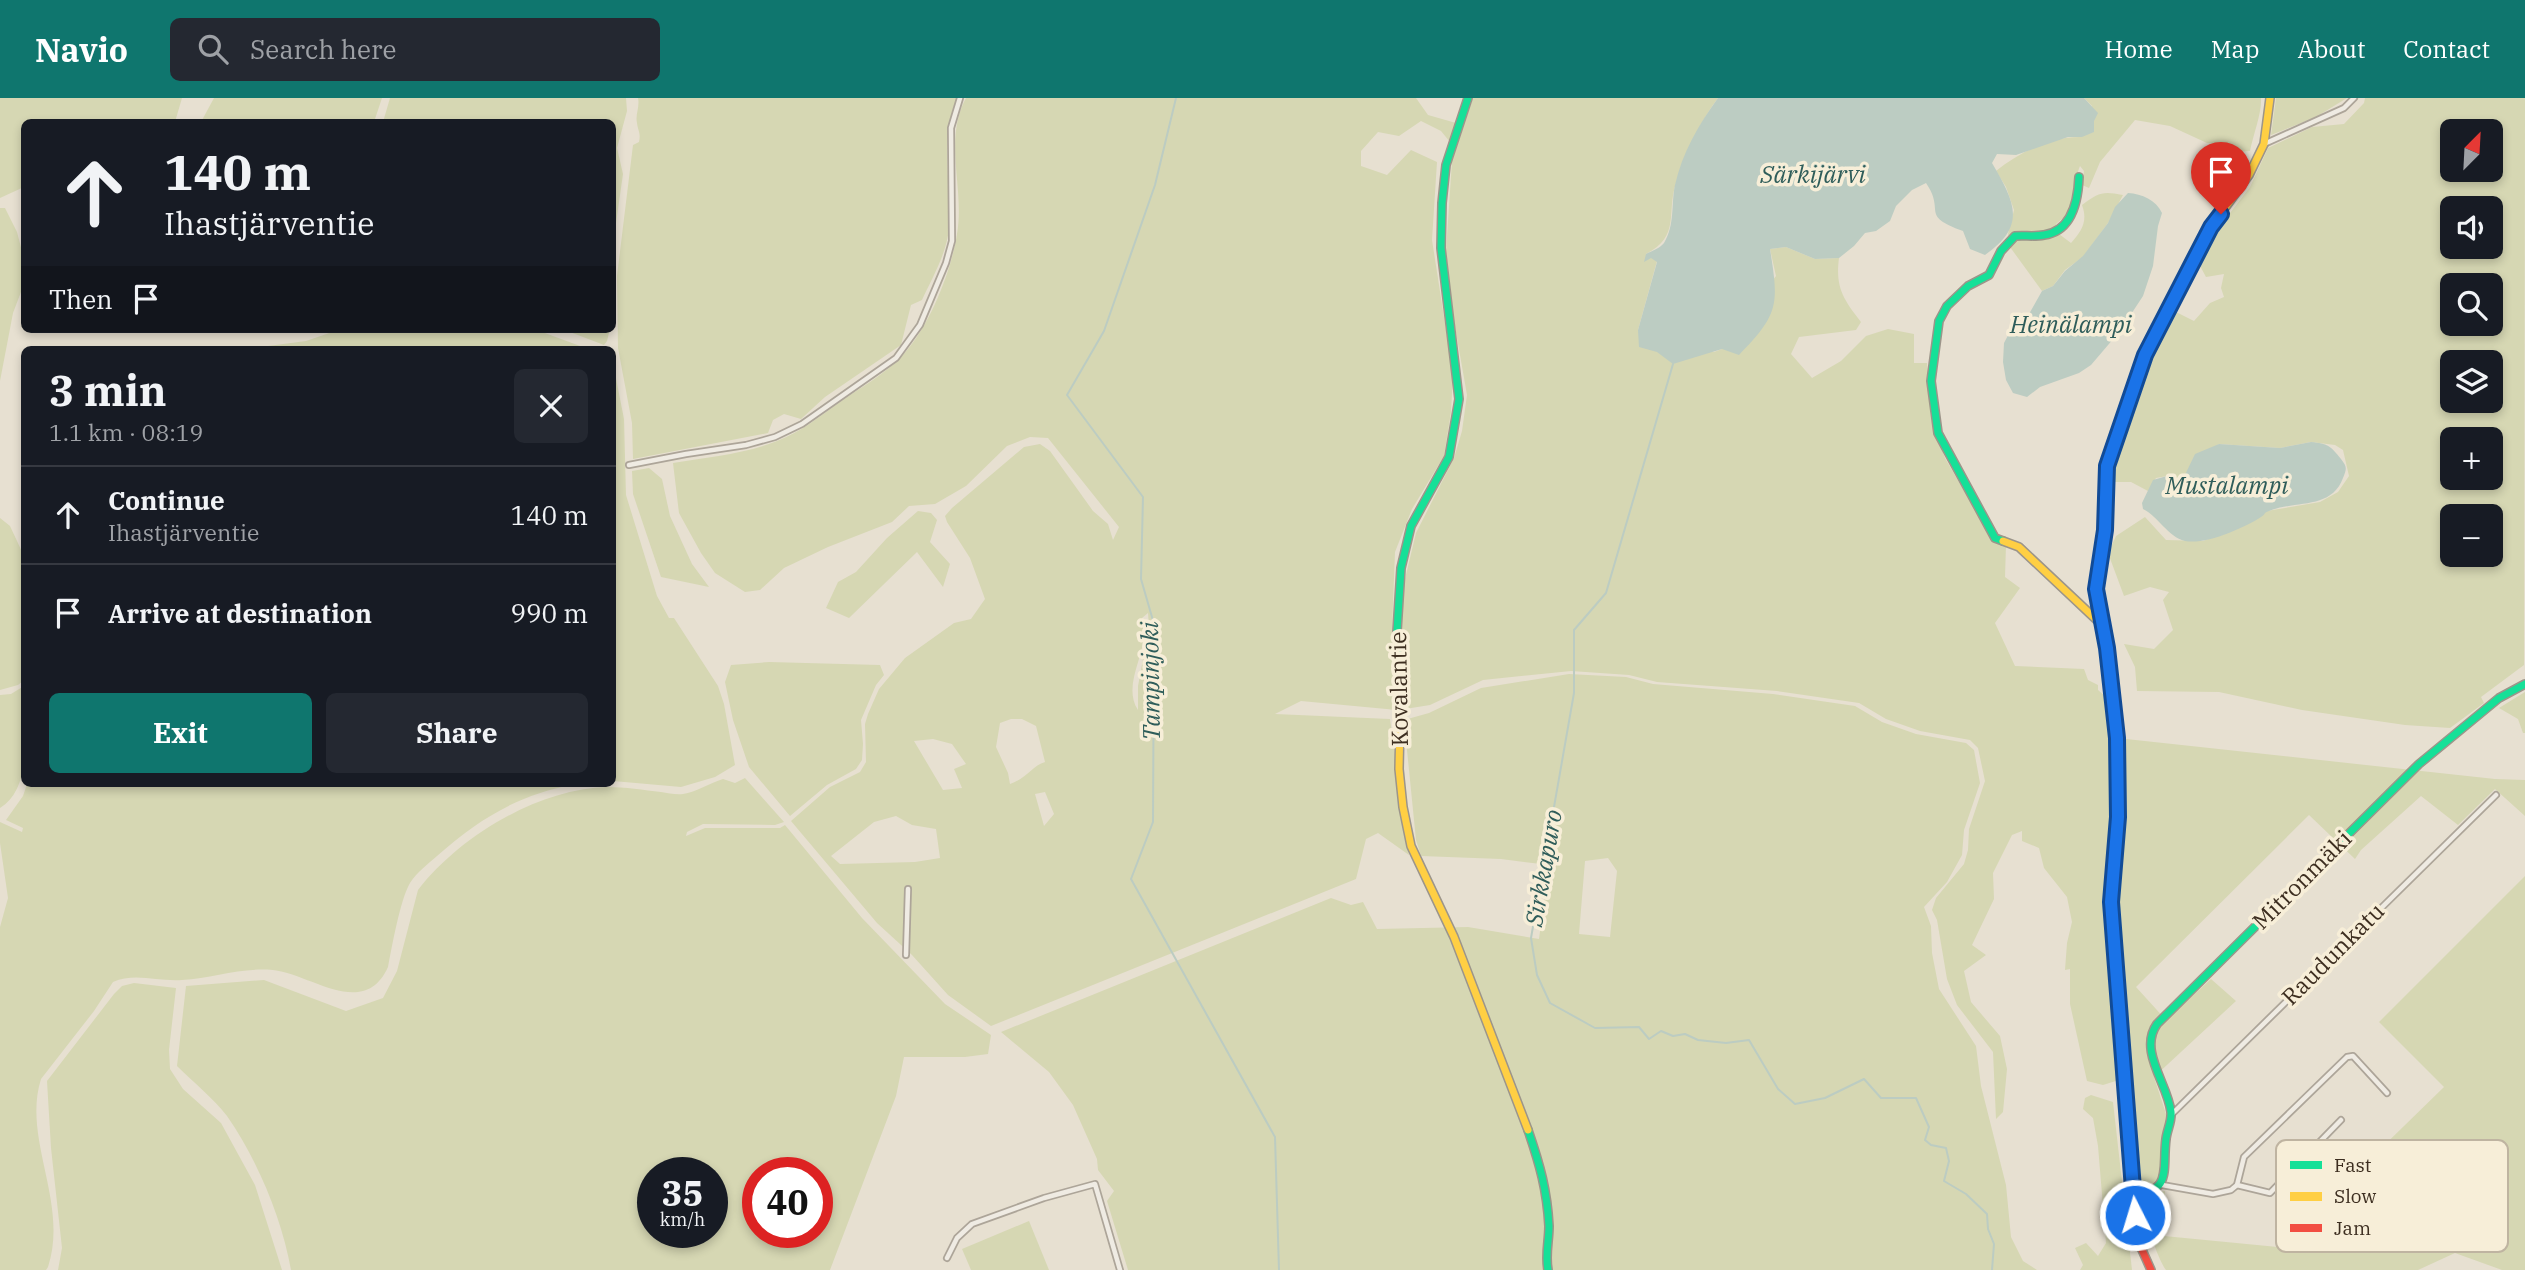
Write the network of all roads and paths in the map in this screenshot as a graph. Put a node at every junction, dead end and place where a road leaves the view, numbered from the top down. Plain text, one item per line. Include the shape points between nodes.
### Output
1 (960, 98) edge
2 (1468, 98) edge
3 (2270, 98) edge
4 (2354, 98) edge
5 (2264, 144) junction
6 (2079, 177) dead end
7 (629, 465) dead end
8 (2101, 625) junction
9 (2525, 684) edge
10 (2496, 794) dead end
11 (908, 889) dead end
12 (906, 955) dead end
13 (2387, 1093) dead end
14 (2171, 1114) junction
15 (2341, 1120) dead end
16 (2322, 1140) edge
17 (2162, 1185) junction
18 (2236, 1185) junction
19 (2276, 1187) edge
20 (2133, 1194) junction
21 (947, 1258) dead end
22 (1120, 1270) edge
23 (1548, 1270) edge
24 (2151, 1270) edge

1 - 7 street via 951,128 952,241 920,325 896,358 802,424 775,437
2 - 23 street, Kovalantie via 1446,165 1442,203 1441,248 1459,399 1449,457 1411,526 1401,568 1399,769 1411,846 1454,937 1545,1181
3 - 5 street
4 - 5 street via 2344,108
5 - 8 street via 2249,175 2211,227 2153,337 2130,395 2107,466 2105,530 2096,589
6 - 8 street via 2078,200 2063,225 2049,234 2015,236 1989,275 1968,286 1947,306 1939,321 1931,381 1938,433 1995,538 2019,547
8 - 20 street via 2117,738 2118,817 2111,902
9 - 14 street, Mitronmäki via 2499,698 2419,764 2161,1019 2151,1034 2152,1051
10 - 14 street, Raudunkatu
11 - 12 street
13 - 18 street via 2353,1056 2347,1057 2244,1157
14 - 17 street
15 - 16 street
17 - 18 street via 2213,1194
17 - 20 street via 2152,1192
18 - 19 street via 2270,1193
20 - 24 street via 2140,1242
21 - 22 street via 957,1238 972,1224 1095,1184

